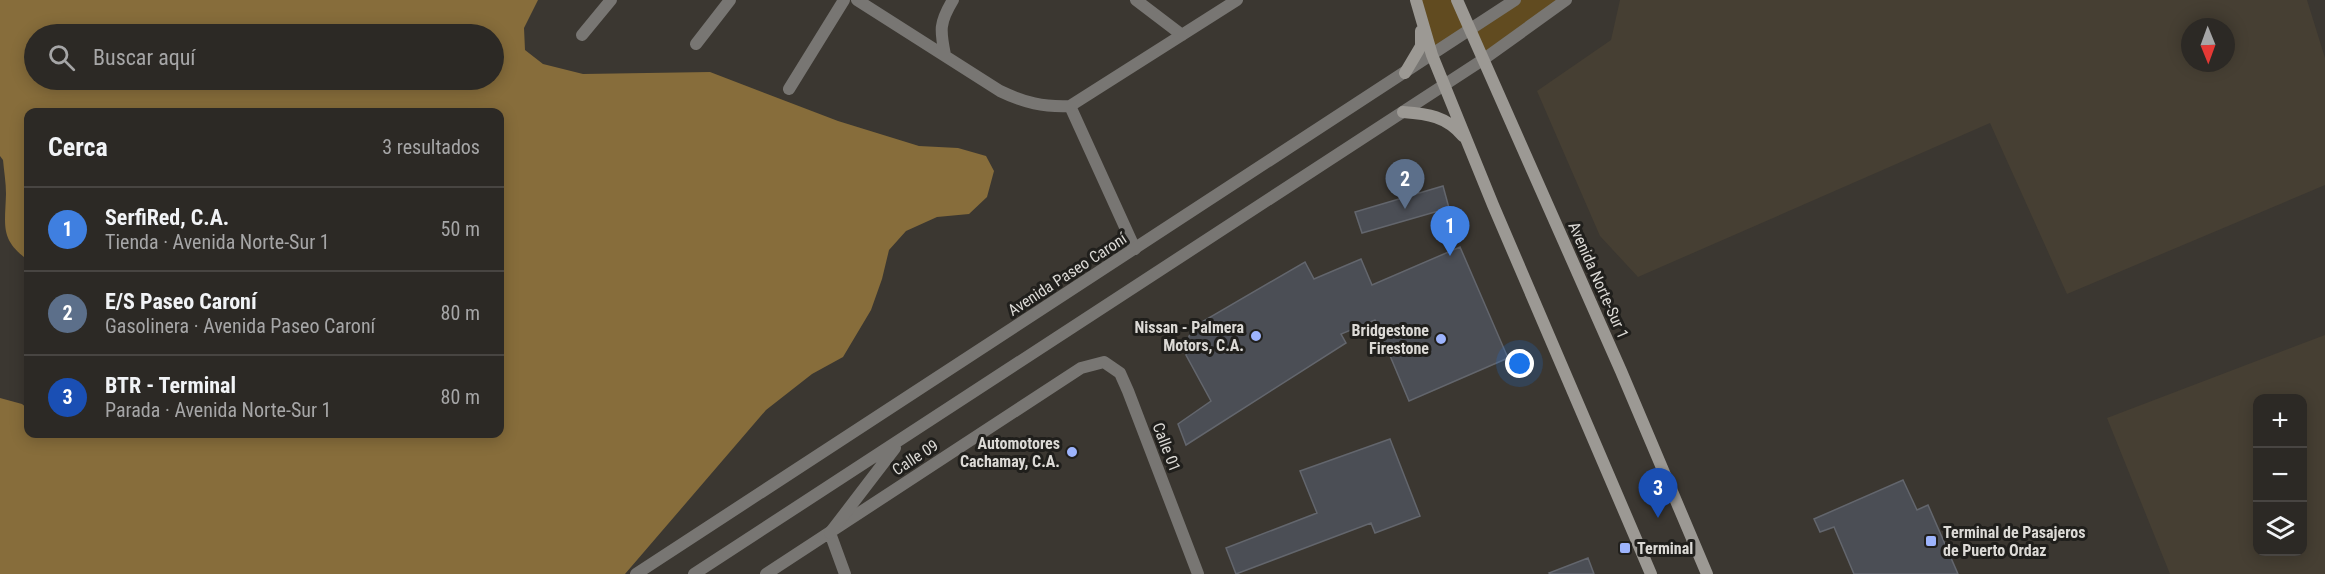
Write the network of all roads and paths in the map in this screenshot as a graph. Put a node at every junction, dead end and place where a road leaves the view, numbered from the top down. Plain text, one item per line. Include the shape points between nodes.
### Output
1 (611, 0) edge
2 (730, 0) edge
3 (844, 0) edge
4 (857, 0) edge
5 (953, 0) edge
6 (1136, 0) edge
7 (1237, 0) edge
8 (1457, 0) edge
9 (1515, 0) edge
10 (1566, 0) edge
11 (1417, 3) edge
12 (1470, 30) junction
13 (582, 35) dead end
14 (1182, 35) junction
15 (696, 44) dead end
16 (945, 55) junction
17 (1432, 55) junction
18 (1484, 59) junction
19 (1405, 73) junction
20 (1444, 84) junction
21 (789, 89) dead end
22 (1070, 106) junction
23 (1403, 112) junction
24 (1468, 142) junction
25 (1135, 249) junction
26 (1081, 368) joint
27 (905, 436) junction
28 (830, 532) junction
29 (636, 574) edge
30 (694, 574) edge
31 (766, 574) edge
32 (845, 574) edge
33 (1198, 574) edge
34 (1651, 574) edge
35 (1707, 574) edge

1 - 13 street
2 - 15 street
3 - 21 street
4 - 16 street
5 - 16 street via 940,27
6 - 14 street
7 - 14 street
8 - 12 main road, Avenida Norte-Sur 1
9 - 12 street, Avenida Paseo Caroní
10 - 18 street
11 - 17 main road
11 - 19 main road via 1421,46
12 - 17 street, Avenida Paseo Caroní
12 - 18 main road, Avenida Norte-Sur 1
14 - 22 street
16 - 22 street via 1024,102 1042,107
17 - 19 street, Avenida Paseo Caroní
17 - 20 main road
18 - 20 street
18 - 35 main road, Avenida Norte-Sur 1
19 - 25 street, Avenida Paseo Caroní
20 - 23 street
20 - 24 main road
22 - 25 street
23 - 24 main road via 1444,119
23 - 27 street
24 - 34 main road
25 - 29 street, Avenida Paseo Caroní
26 - 28 street, Calle 09
26 - 33 street, Calle 01 via 1104,362 1120,373
27 - 28 street
27 - 30 street
28 - 31 street, Calle 09
28 - 32 street

